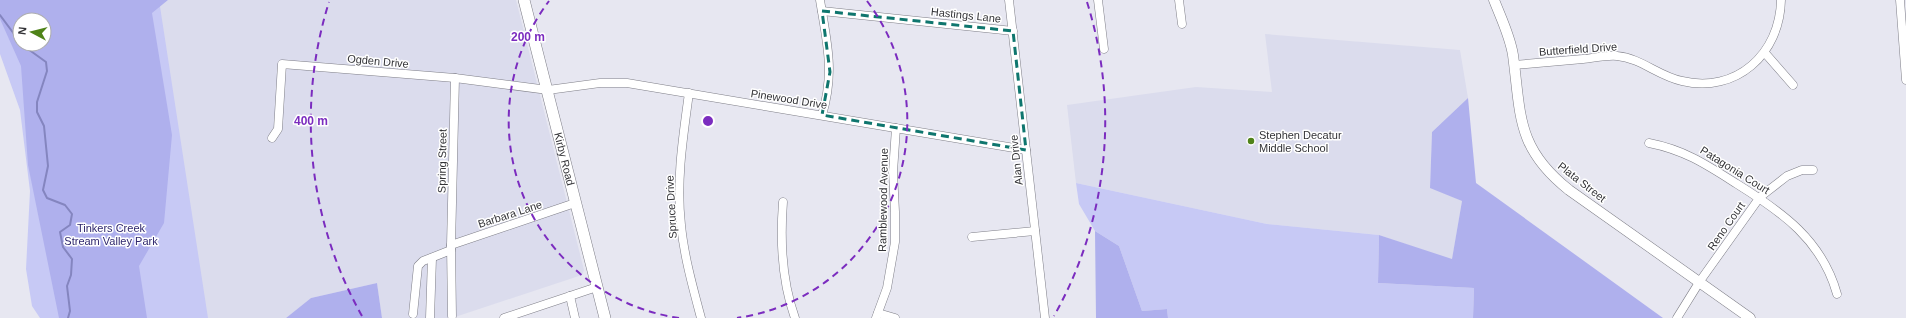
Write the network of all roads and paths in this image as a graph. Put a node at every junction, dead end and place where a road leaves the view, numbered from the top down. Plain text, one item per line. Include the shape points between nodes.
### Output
1 (524, 0) edge
2 (820, 0) edge
3 (1009, 0) edge
4 (1098, 0) edge
5 (1179, 0) edge
6 (1494, 0) edge
7 (1781, 0) edge
8 (1900, 0) edge
9 (822, 11) junction
10 (1904, 12) edge
11 (1182, 24) dead end
12 (1012, 31) junction
13 (1104, 49) dead end
14 (1765, 53) junction
15 (1514, 65) junction
16 (455, 78) junction
17 (1906, 80) edge
18 (1793, 85) dead end
19 (548, 90) junction
20 (689, 93) junction
21 (822, 115) junction
22 (896, 128) junction
23 (272, 138) dead end
24 (1649, 143) dead end
25 (1026, 150) junction
26 (1813, 170) dead end
27 (1760, 197) junction
28 (782, 202) dead end
29 (575, 203) junction
30 (1035, 231) junction
31 (972, 237) dead end
32 (451, 247) junction
33 (432, 258) junction
34 (1700, 281) junction
35 (597, 287) junction
36 (1837, 294) dead end
37 (570, 296) junction
38 (413, 314) dead end
39 (452, 316) dead end
40 (877, 316) edge
41 (430, 318) edge
42 (504, 318) edge
43 (575, 318) edge
44 (605, 318) edge
45 (701, 318) edge
46 (795, 318) edge
47 (895, 318) edge
48 (1045, 318) edge
49 (1677, 318) edge
50 (1750, 318) edge

1 - 19 main road, Kirby Road
2 - 9 street
3 - 12 street, Alan Drive
4 - 13 street
5 - 11 street
6 - 15 street, Plata Street via 1509,41
7 - 14 street, Butterfield Drive via 1779,24
8 - 10 street
9 - 12 street, Hastings Lane
9 - 21 street via 830,72
10 - 17 street
12 - 25 street, Alan Drive
14 - 15 street, Butterfield Drive via 1738,74 1720,82 1707,84 1666,77 1632,59 1615,56
14 - 18 street
15 - 34 street, Plata Street via 1523,129 1546,168 1569,190
16 - 19 street, Ogden Drive
16 - 23 street, Ogden Drive via 282,64 278,129
16 - 32 street, Spring Street
19 - 20 street, Pinewood Drive via 615,82
19 - 29 main road, Kirby Road
20 - 21 street, Pinewood Drive
20 - 45 street, Spruce Drive via 680,171 680,214 685,251
21 - 22 street, Pinewood Drive
22 - 25 street, Pinewood Drive
22 - 40 street, Ramblewood Avenue via 893,172 895,242 889,277
24 - 27 street, Patagonia Court via 1669,146 1700,160
25 - 30 street, Alan Drive
26 - 27 street, Reno Court via 1802,170 1787,176
27 - 34 street, Reno Court
27 - 36 street, Patagonia Court via 1799,229 1818,252 1831,274
28 - 46 street via 784,269
29 - 32 street, Barbara Lane
29 - 35 main road, Kirby Road
30 - 31 street
30 - 48 street, Alan Drive
32 - 33 street, Barbara Lane
32 - 39 street, Spring Street
33 - 38 street, Barbara Lane via 418,266
33 - 41 street
34 - 49 street, Reno Court
34 - 50 street, Plata Street
35 - 37 street
35 - 44 main road, Kirby Road
37 - 42 street
37 - 43 street
40 - 47 street

